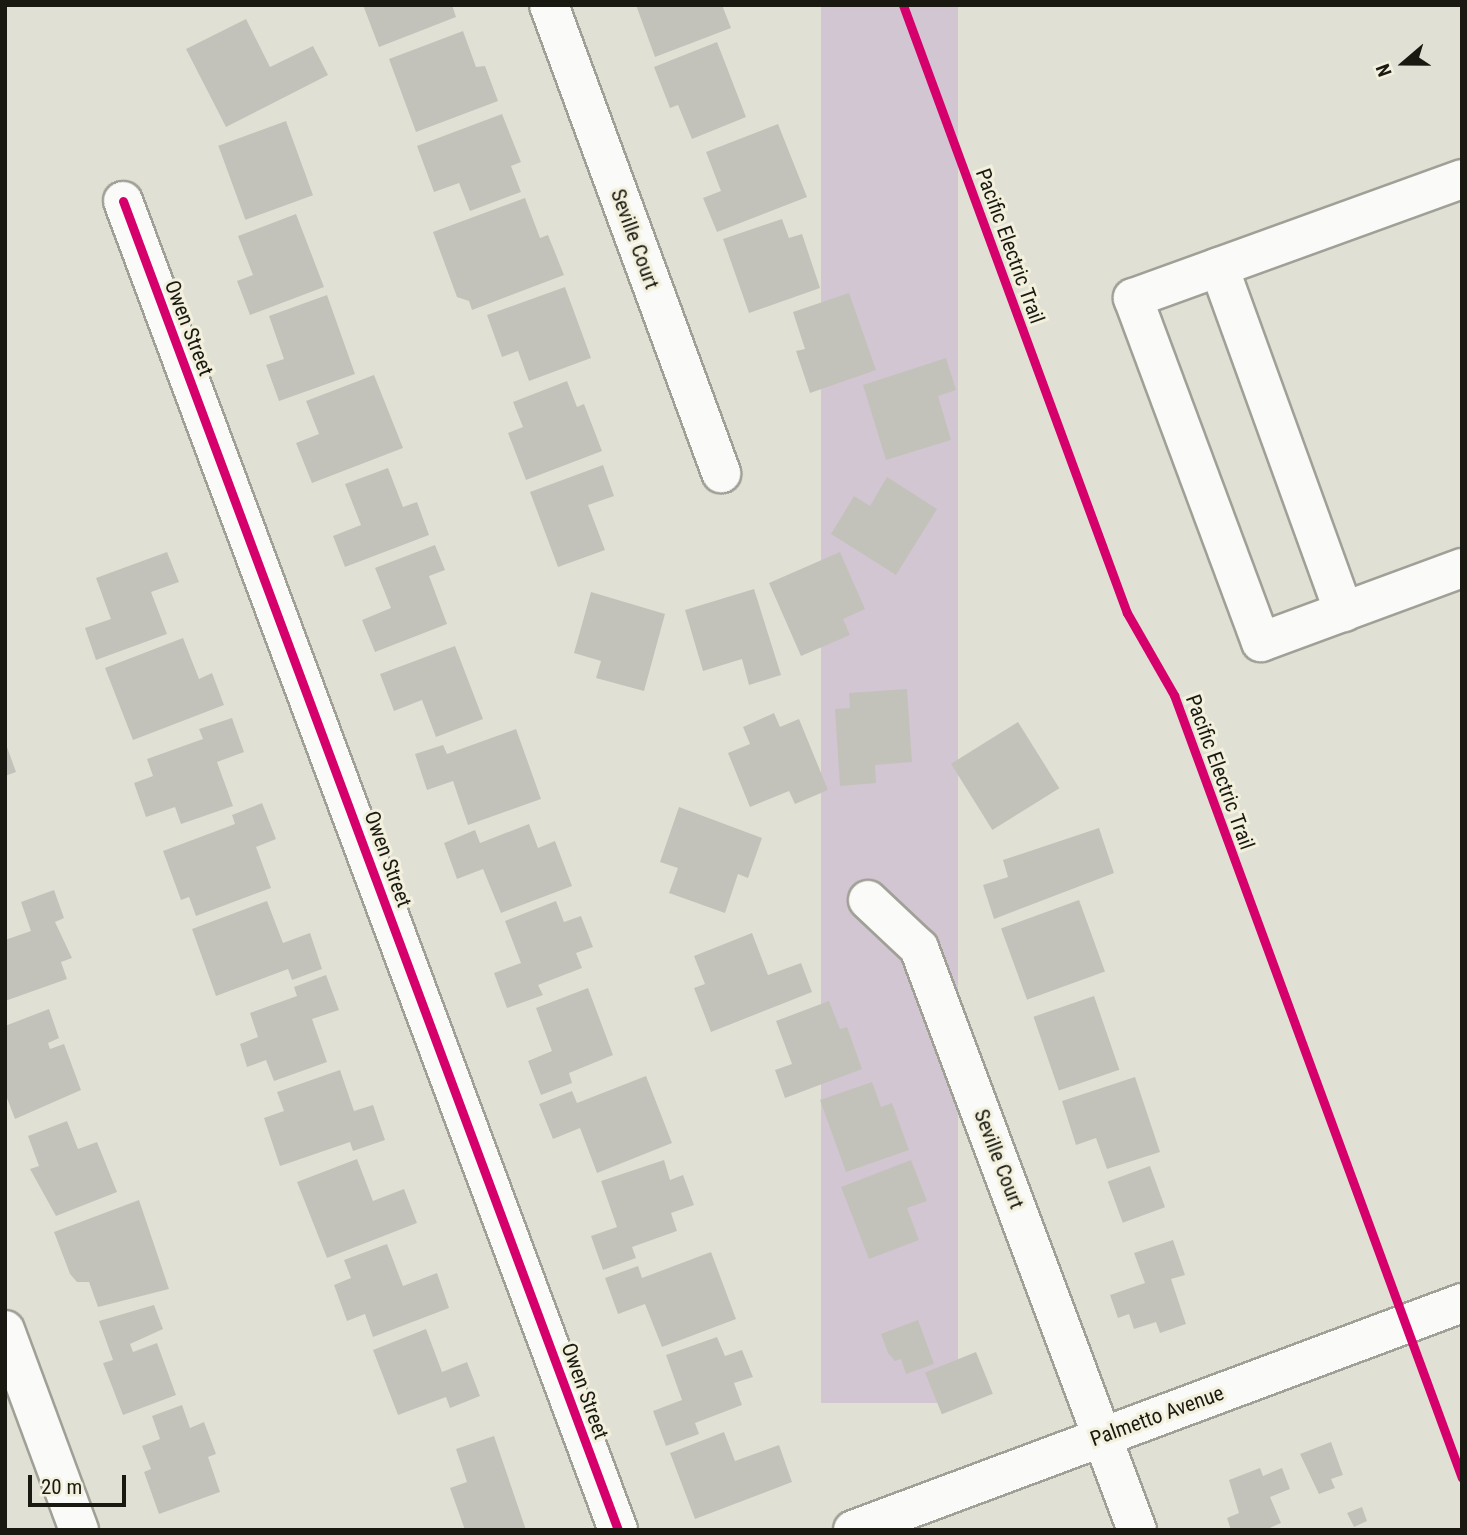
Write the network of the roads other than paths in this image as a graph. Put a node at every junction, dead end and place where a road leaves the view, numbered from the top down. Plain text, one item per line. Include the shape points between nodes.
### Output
1 (549, 5) edge
2 (1462, 179) edge
3 (123, 201) dead end
4 (1219, 267) junction
5 (721, 473) dead end
6 (1462, 568) edge
7 (1344, 612) junction
8 (868, 900) dead end
9 (1462, 1303) edge
10 (5, 1330) edge
11 (1103, 1437) junction
12 (79, 1530) edge
13 (618, 1530) edge
14 (853, 1530) edge
15 (1137, 1530) edge

1 - 5 street, Seville Court
2 - 4 street
3 - 13 street, Owen Street
4 - 7 street
4 - 7 street via 1133,298 1261,642
6 - 7 street
8 - 11 street, Seville Court via 919,948
9 - 11 street, Palmetto Avenue
10 - 12 street
11 - 14 street, Palmetto Avenue
11 - 15 street, Seville Court

